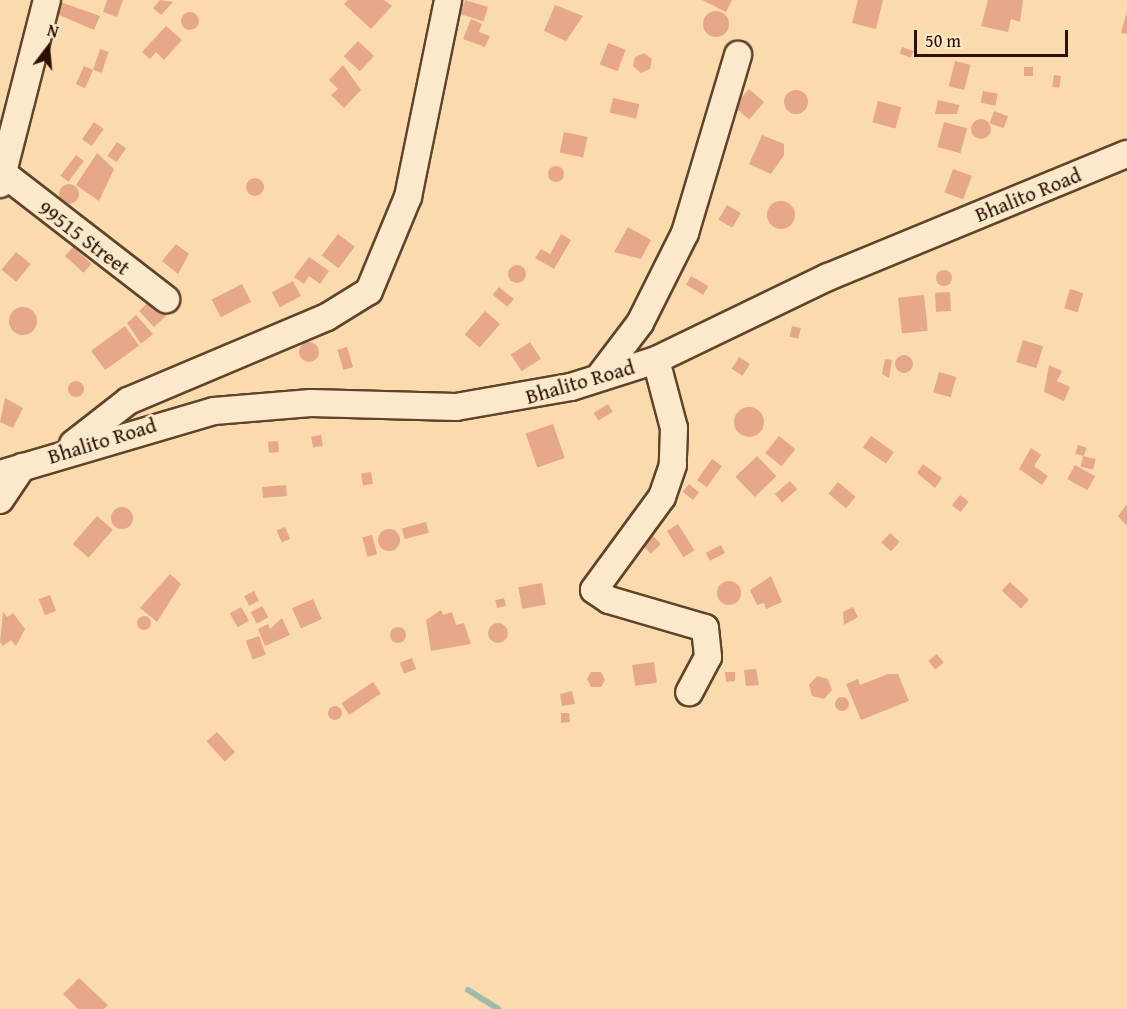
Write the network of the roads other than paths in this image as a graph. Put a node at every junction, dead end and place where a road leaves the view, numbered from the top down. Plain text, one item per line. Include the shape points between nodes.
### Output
1 (47, 0) edge
2 (448, 0) edge
3 (738, 55) dead end
4 (1127, 154) edge
5 (2, 179) edge
6 (166, 299) dead end
7 (656, 360) junction
8 (599, 377) junction
9 (61, 454) junction
10 (11, 470) edge
11 (0, 500) edge
12 (688, 692) dead end

1 - 5 street
2 - 9 street via 408,197 369,291 327,317 128,401
3 - 8 street via 685,233 640,323
4 - 7 street, Bhalito Road via 828,276
5 - 6 street, 99515 Street
7 - 8 street, Bhalito Road
7 - 12 street via 674,428 673,465 662,496 594,586 609,600 705,628 708,657
8 - 9 street, Bhalito Road via 524,399 456,407 311,403 214,411
9 - 10 street, Bhalito Road
10 - 11 street

